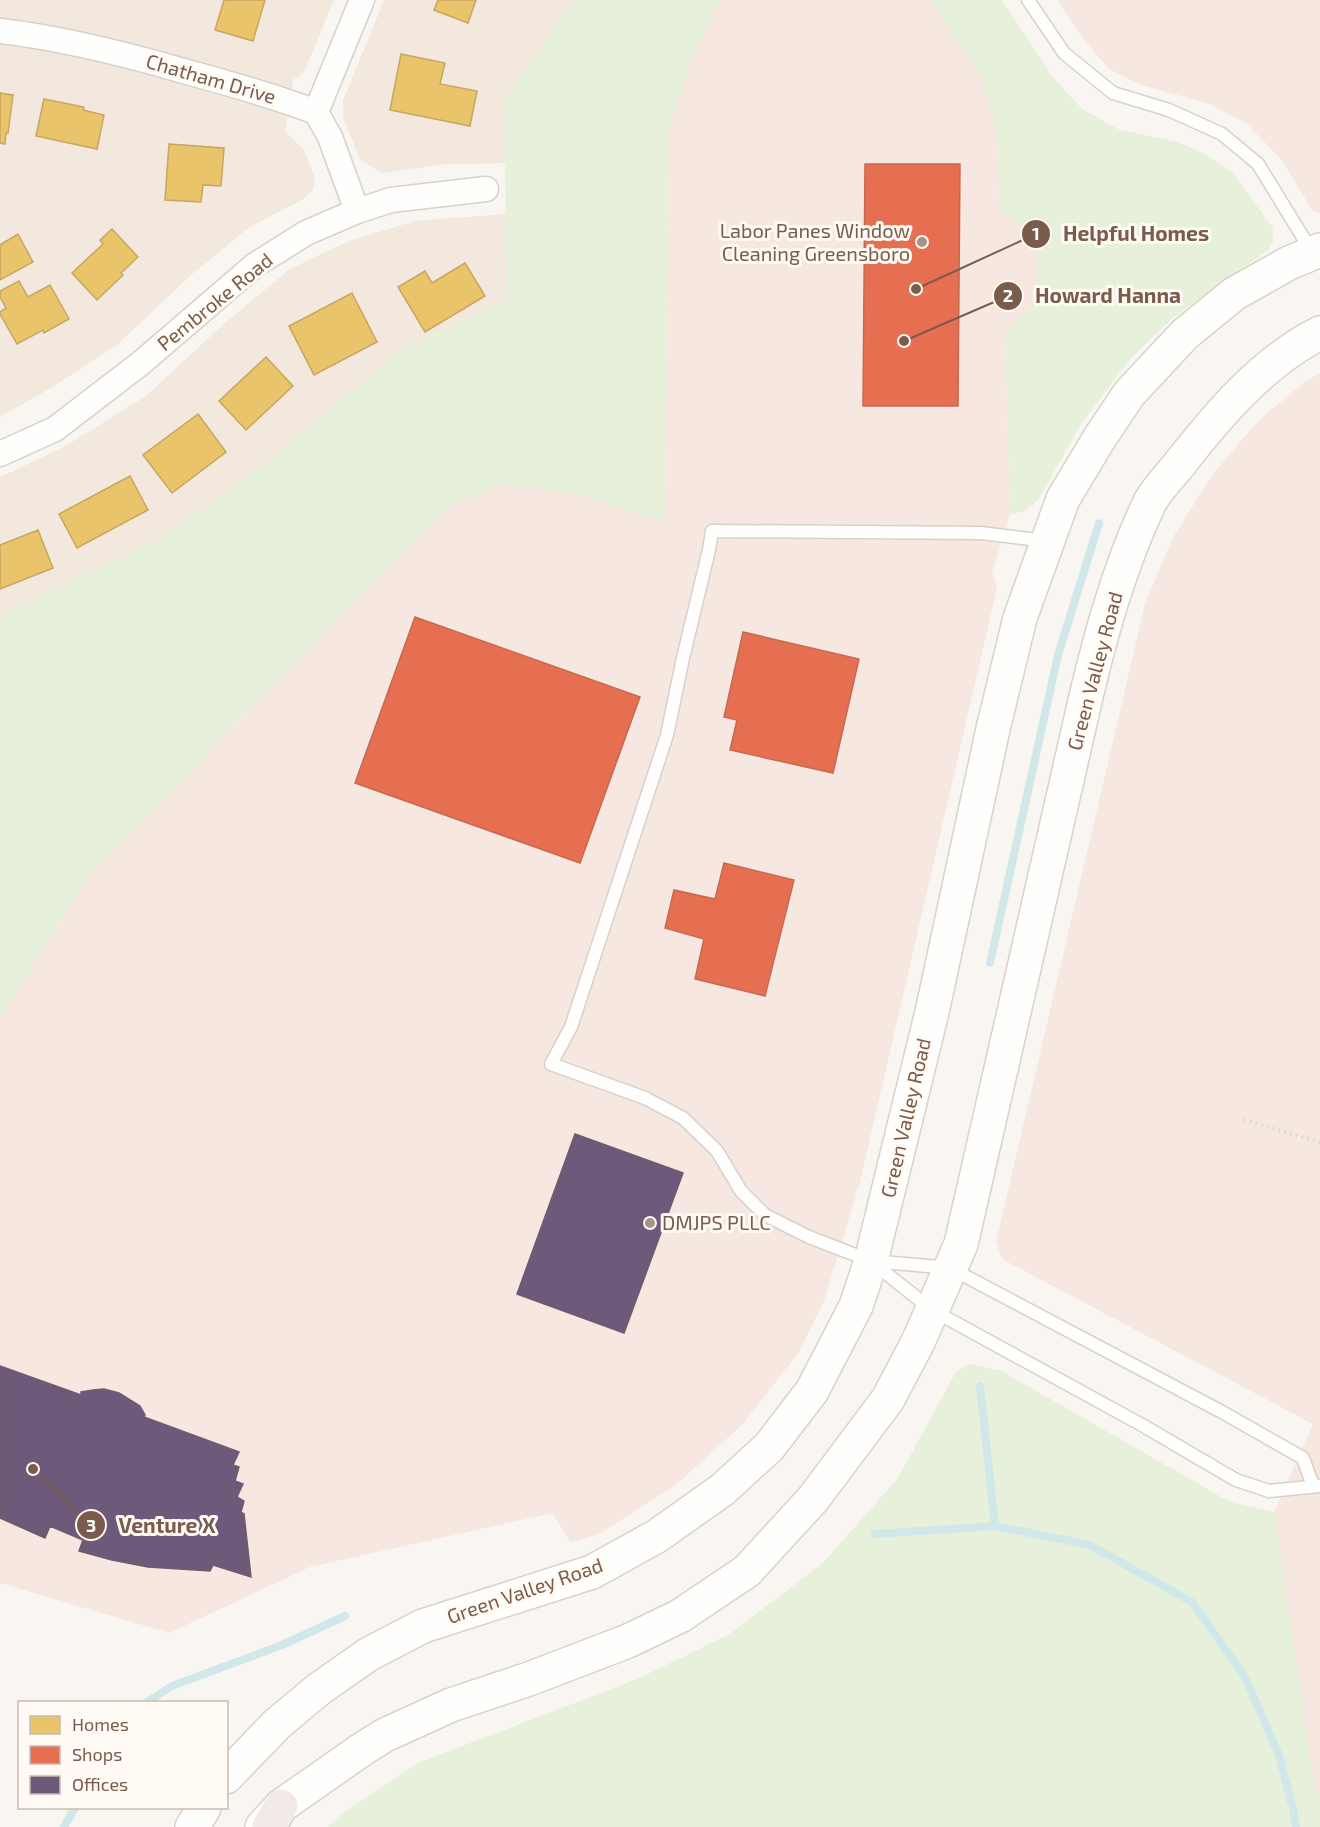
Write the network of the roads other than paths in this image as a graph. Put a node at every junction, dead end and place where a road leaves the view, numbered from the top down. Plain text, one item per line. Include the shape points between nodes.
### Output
1 (362, 0) edge
2 (1028, 0) edge
3 (0, 31) edge
4 (316, 112) junction
5 (486, 189) dead end
6 (357, 211) junction
7 (1318, 256) edge
8 (1320, 333) edge
9 (0, 454) edge
10 (1047, 541) junction
11 (871, 1261) junction
12 (950, 1268) junction
13 (932, 1310) junction
14 (1317, 1486) edge
15 (228, 1775) edge
16 (203, 1809) edge
17 (271, 1820) edge
18 (192, 1827) edge

1 - 4 street
2 - 7 lane via 1064,53 1113,93 1168,110 1222,134 1258,164
3 - 4 street, Chatham Drive via 122,54 266,93
4 - 6 street via 330,137
5 - 6 street, Pembroke Road via 391,200
6 - 9 street, Pembroke Road via 306,233 255,265 141,363 55,429
7 - 10 main road, Green Valley Road via 1289,263 1234,294 1185,334 1129,394 1063,498
8 - 12 main road, Green Valley Road via 1298,345 1249,386 1200,438 1151,500 1127,558 1096,654 963,1233
10 - 11 main road, Green Valley Road via 1017,629 932,1012
10 - 11 lane via 981,533 711,531 667,735 571,1027 551,1064 645,1098 683,1119 717,1151 741,1191 765,1215
11 - 12 lane
11 - 13 lane
11 - 15 main road, Green Valley Road via 856,1306 812,1391 769,1447 722,1490 657,1536 592,1572 423,1626 369,1654 277,1724
12 - 13 main road, Green Valley Road
12 - 14 lane via 1303,1458
13 - 14 lane via 1236,1480 1269,1491
13 - 17 main road, Green Valley Road via 888,1399 813,1499 747,1571 680,1616 628,1641 451,1705 385,1735
16 - 18 main road

